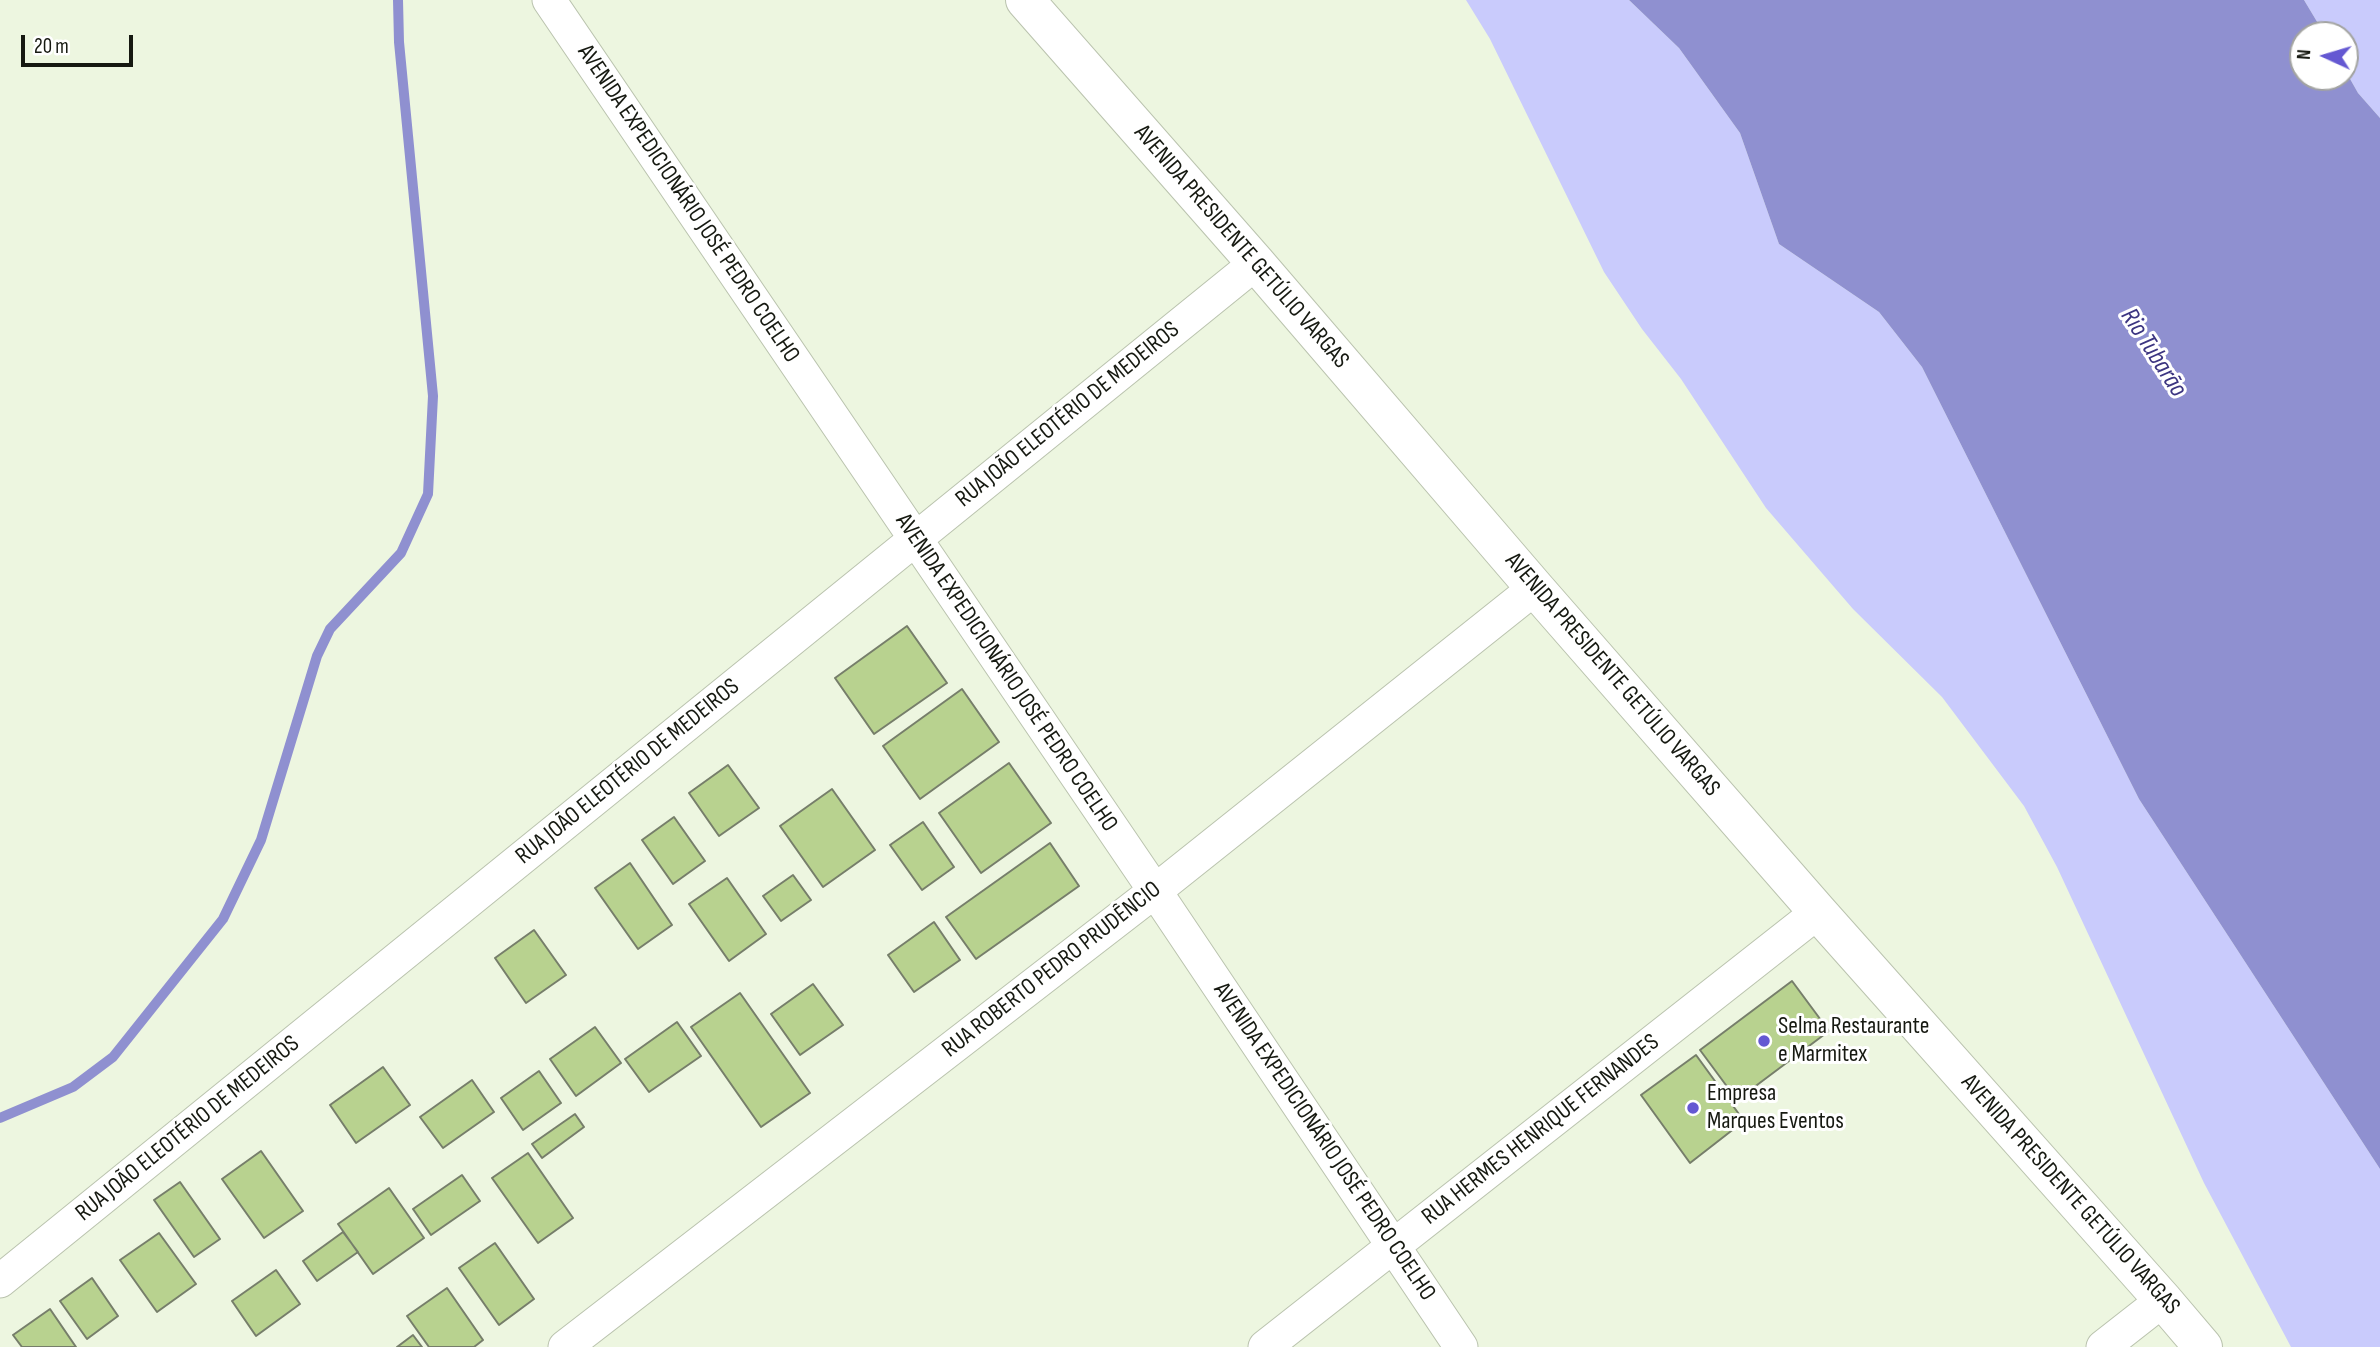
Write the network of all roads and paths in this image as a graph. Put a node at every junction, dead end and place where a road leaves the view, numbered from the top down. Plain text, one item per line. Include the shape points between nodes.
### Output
1 (549, 0) edge
2 (1025, 0) edge
3 (1256, 263) junction
4 (915, 539) junction
5 (1535, 588) junction
6 (1155, 891) junction
7 (1818, 912) junction
8 (1393, 1246) junction
9 (0, 1281) edge
10 (2164, 1300) junction
11 (565, 1347) edge
12 (1265, 1347) edge
13 (1461, 1347) edge
14 (2103, 1347) edge
15 (2203, 1347) edge

1 - 4 street, AVENIDA EXPEDICIONÁRIO JOSÉ PEDRO COELHO
2 - 3 main road, AVENIDA PRESIDENTE GETÚLIO VARGAS
3 - 4 street, RUA JOÃO ELEOTÉRIO DE MEDEIROS
3 - 5 main road, AVENIDA PRESIDENTE GETÚLIO VARGAS
4 - 6 street, AVENIDA EXPEDICIONÁRIO JOSÉ PEDRO COELHO
4 - 9 street, RUA JOÃO ELEOTÉRIO DE MEDEIROS
5 - 6 street, RUA ROBERTO PEDRO PRUDÊNCIO
5 - 7 main road, AVENIDA PRESIDENTE GETÚLIO VARGAS
6 - 8 street, AVENIDA EXPEDICIONÁRIO JOSÉ PEDRO COELHO
6 - 11 street, RUA ROBERTO PEDRO PRUDÊNCIO
7 - 8 street, RUA HERMES HENRIQUE FERNANDES
7 - 10 main road, AVENIDA PRESIDENTE GETÚLIO VARGAS
8 - 12 street, RUA HERMES HENRIQUE FERNANDES
8 - 13 street, AVENIDA EXPEDICIONÁRIO JOSÉ PEDRO COELHO
10 - 14 street
10 - 15 main road, AVENIDA PRESIDENTE GETÚLIO VARGAS

